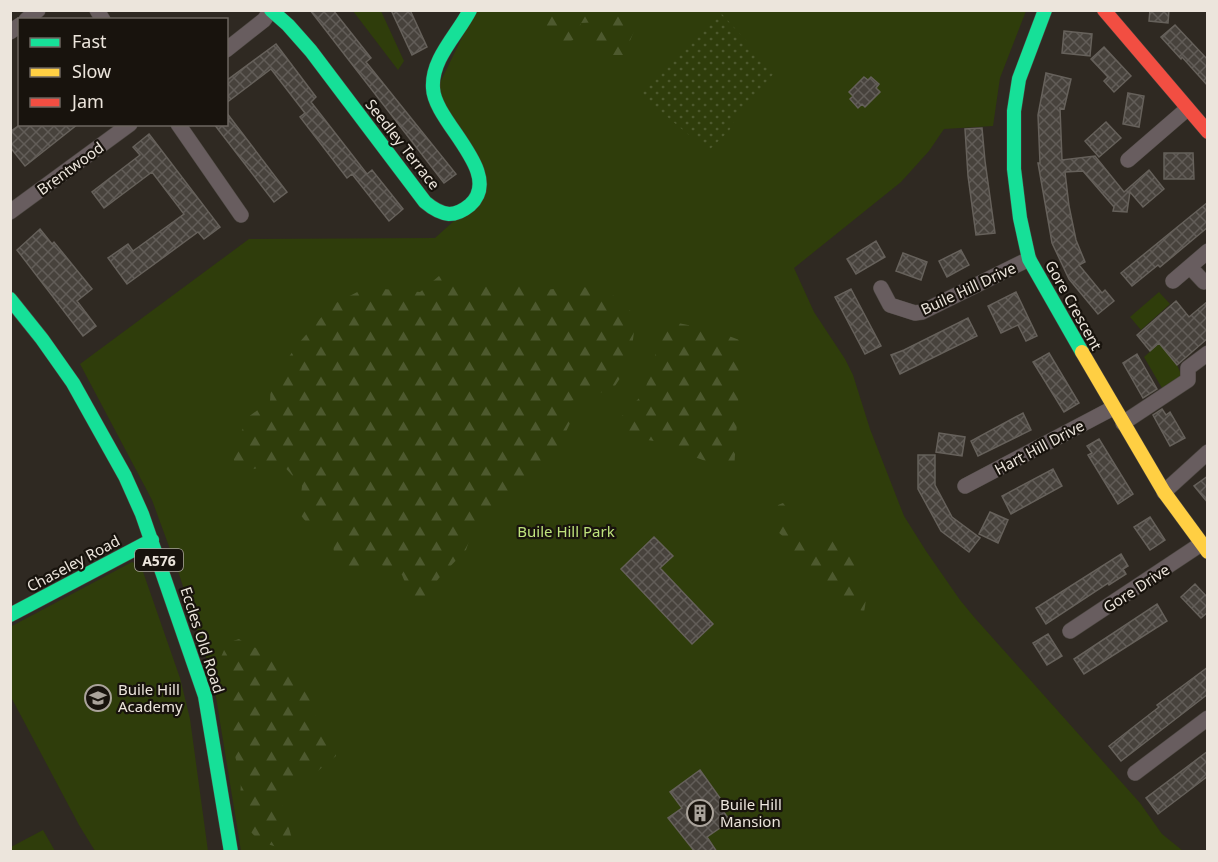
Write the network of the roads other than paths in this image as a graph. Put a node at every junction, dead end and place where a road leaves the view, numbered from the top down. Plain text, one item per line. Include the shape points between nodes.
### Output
1 (271, 10) edge
2 (470, 10) edge
3 (1045, 10) edge
4 (1104, 10) edge
5 (228, 48) edge
6 (1187, 109) junction
7 (127, 126) edge
8 (179, 126) edge
9 (1208, 132) edge
10 (1128, 160) dead end
11 (10, 212) edge
12 (241, 215) dead end
13 (1208, 251) edge
14 (1029, 259) junction
15 (1190, 267) junction
16 (1173, 280) dead end
17 (1204, 282) dead end
18 (881, 288) dead end
19 (10, 299) edge
20 (1208, 353) edge
21 (1113, 408) junction
22 (1123, 423) junction
23 (1208, 452) edge
24 (964, 486) dead end
25 (1164, 492) junction
26 (152, 540) junction
27 (1204, 548) edge
28 (10, 615) edge
29 (1070, 631) dead end
30 (1208, 718) edge
31 (1135, 773) dead end
32 (231, 852) edge

1 - 2 street, Seedley Terrace via 298,34 433,209 454,214 478,197 479,174 438,108 432,88 438,62
1 - 5 street
3 - 14 street, Gore Crescent via 1019,79 1014,111 1014,169
4 - 6 street
6 - 9 street
6 - 10 street
7 - 11 street, Brentwood
8 - 12 street
13 - 15 street
14 - 18 street, Buile Hill Drive via 922,312 890,305
14 - 21 street, Gore Crescent
15 - 16 street
15 - 17 street
19 - 26 street, Eccles Old Road / A576 via 73,383 125,476
20 - 22 street via 1188,368 1188,380
21 - 22 street, Gore Crescent
21 - 24 street, Hart Hill Drive
22 - 25 street, Gore Crescent
23 - 25 street
25 - 27 street, Gore Crescent
26 - 28 street, Chaseley Road
26 - 32 street, Eccles Old Road / A576 via 205,696
27 - 29 street, Gore Drive
30 - 31 street

